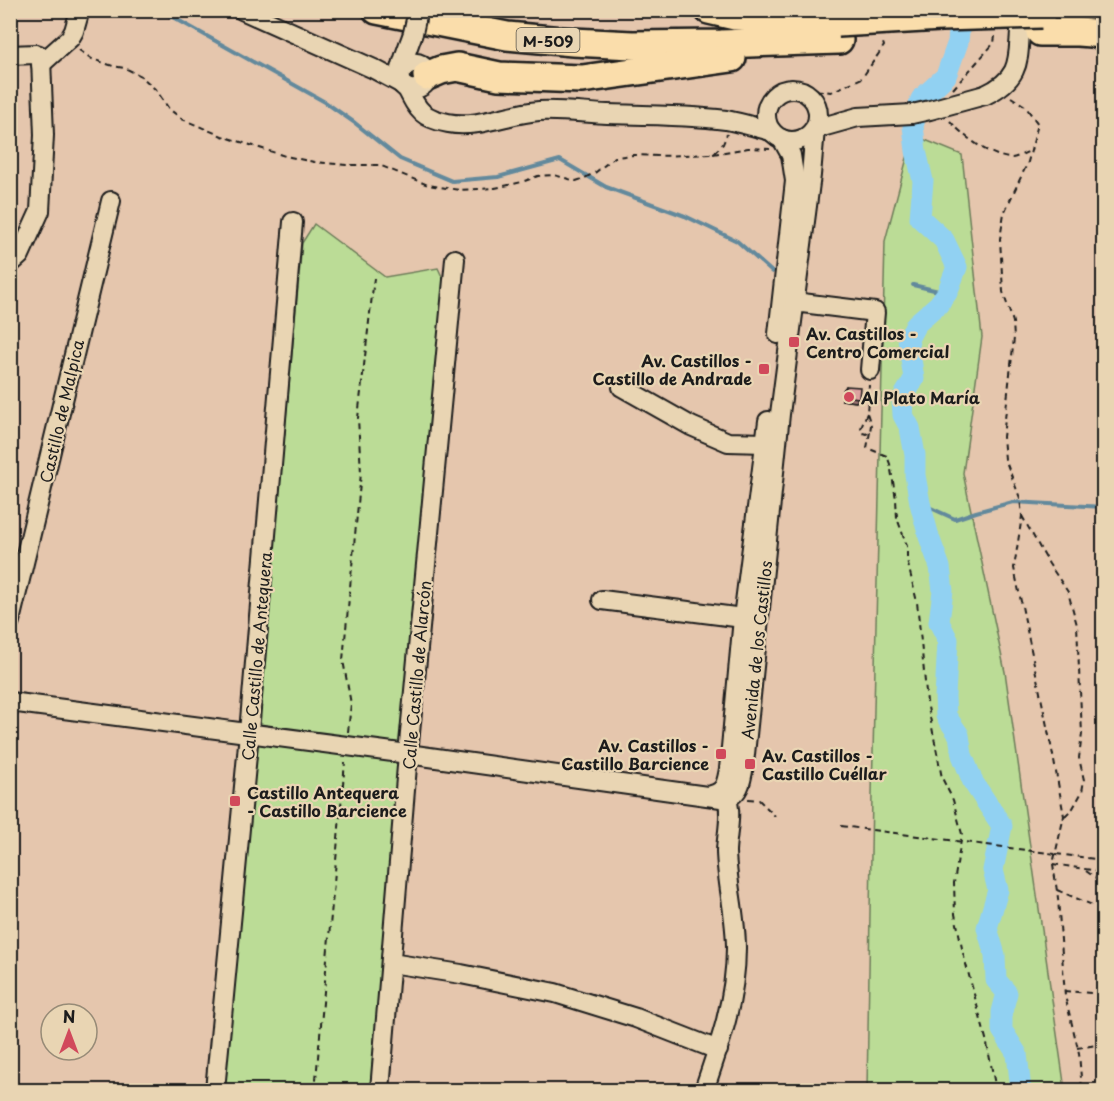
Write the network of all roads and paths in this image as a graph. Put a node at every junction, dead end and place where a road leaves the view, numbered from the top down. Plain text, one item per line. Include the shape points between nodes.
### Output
1 (242, 10) edge
2 (377, 10) edge
3 (418, 10) edge
4 (464, 10) edge
5 (709, 10) edge
6 (78, 16) dead end
7 (1104, 17) edge
8 (1035, 19) edge
9 (831, 29) junction
10 (1104, 34) edge
11 (882, 38) dead end
12 (67, 42) junction
13 (10, 55) edge
14 (41, 64) junction
15 (413, 77) junction
16 (796, 88) junction
17 (992, 92) junction
18 (817, 105) junction
19 (766, 110) junction
20 (858, 117) junction
21 (727, 120) junction
22 (815, 129) junction
23 (780, 140) junction
24 (713, 154) junction
25 (111, 201) dead end
26 (293, 222) dead end
27 (455, 259) dead end
28 (10, 264) edge
29 (374, 278) dead end
30 (794, 302) junction
31 (870, 370) joint
32 (622, 387) dead end
33 (867, 413) junction
34 (870, 432) junction
35 (765, 443) junction
36 (1022, 516) junction
37 (602, 600) dead end
38 (743, 618) junction
39 (10, 621) edge
40 (10, 702) edge
41 (249, 734) junction
42 (347, 746) junction
43 (408, 754) junction
44 (725, 796) junction
45 (775, 816) dead end
46 (1064, 816) junction
47 (841, 826) dead end
48 (1056, 854) junction
49 (1104, 860) edge
50 (1053, 864) junction
51 (1083, 869) junction
52 (1104, 872) edge
53 (1104, 884) edge
54 (1057, 891) junction
55 (1104, 910) edge
56 (391, 963) junction
57 (1064, 991) junction
58 (1104, 993) edge
59 (1104, 1044) edge
60 (1077, 1048) junction
61 (718, 1050) junction
62 (215, 1090) edge
63 (315, 1090) edge
64 (380, 1090) edge
65 (704, 1090) edge
66 (996, 1090) edge
67 (1082, 1090) edge

1 - 15 street via 374,69
2 - 9 highway, M-509 via 507,36 632,45 699,45
3 - 15 street, bridge via 413,33
4 - 9 highway, M-509 via 576,25
5 - 9 highway
6 - 12 street
7 - 8 highway, M-509
8 - 9 highway, M-509 via 944,34
8 - 10 highway, M-509 via 1078,32
8 - 17 street via 1016,68
9 - 15 highway via 817,50 582,79 499,76 457,67
11 - 16 path via 884,46 862,78 831,92
12 - 14 street
12 - 24 path via 92,59 141,76 182,119 222,136 314,162 379,165 438,187 485,189 554,175 576,181 615,157
13 - 14 street via 36,54
14 - 28 street via 44,135 40,212 20,255
15 - 21 street via 416,107 425,116 447,123 478,123 540,111
16 - 18 street via 805,91
16 - 19 street via 780,91
17 - 20 street, bridge via 912,114
17 - 36 path via 1025,106 1038,124 1028,162 1004,213 1000,239 1004,292 1014,338 1003,437 1005,459 1020,498
18 - 20 street
18 - 22 street
19 - 21 street
19 - 23 street
20 - 22 street
21 - 23 street
21 - 24 path via 727,135
22 - 23 street via 801,140
22 - 30 street, Avenida de los Castillos
23 - 24 path
23 - 35 street, Avenida de los Castillos via 791,155 795,181
25 - 39 street, Castillo de Malpica
26 - 41 street, Calle Castillo de Antequera
27 - 43 street, Calle Castillo de Alarcón
29 - 42 path via 358,418 361,473 344,660 351,704
30 - 31 street via 875,312
30 - 44 street, Avenida de los Castillos via 744,764 737,792
31 - 33 path
32 - 35 street via 728,442
33 - 34 path
33 - 34 path via 861,428 863,433
34 - 66 path via 867,448 887,456 890,464 897,518 907,546 927,702 942,778 962,834 954,883 955,914
35 - 38 street, Avenida de los Castillos
36 - 46 path via 1014,568
36 - 46 path via 1068,592 1077,625 1080,758 1084,780 1082,792
37 - 38 street
38 - 44 street, Avenida de los Castillos
40 - 41 street
41 - 42 street
41 - 62 street, Calle Castillo de Antequera
42 - 43 street
42 - 63 path
43 - 44 street
43 - 56 street, Calle Castillo de Alarcón
44 - 45 path via 759,800
44 - 61 street via 729,806 726,865 736,948 730,1008
46 - 48 path
47 - 48 path, bridge
48 - 49 path
48 - 50 path
50 - 51 path
50 - 54 path
51 - 52 path
51 - 53 path
54 - 55 path
54 - 57 path
56 - 61 street via 555,993 636,1018
56 - 64 street, Calle Castillo de Alarcón
57 - 58 path
57 - 60 path
59 - 60 path
60 - 67 path
61 - 65 street

